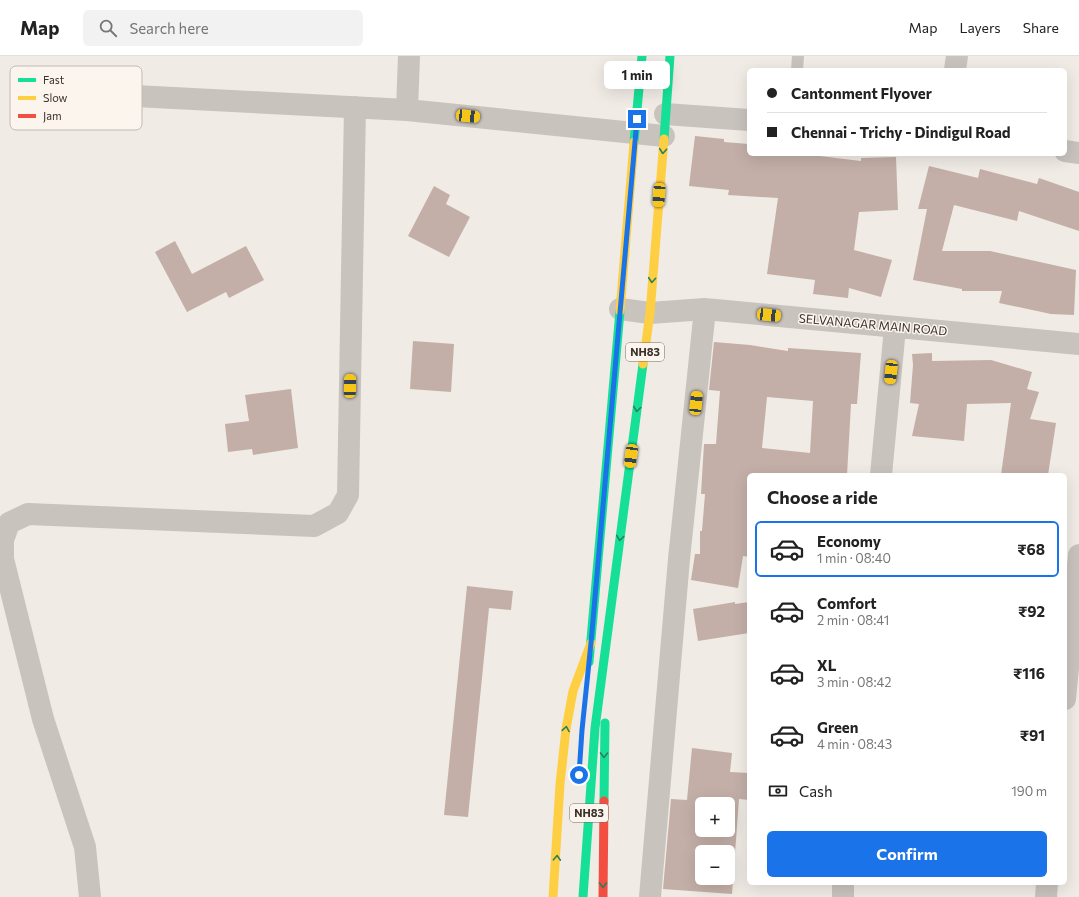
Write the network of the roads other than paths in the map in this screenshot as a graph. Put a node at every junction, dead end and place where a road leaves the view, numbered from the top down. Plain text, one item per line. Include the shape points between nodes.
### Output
1 (409, 56) edge
2 (642, 56) edge
3 (670, 56) edge
4 (798, 56) edge
5 (957, 56) edge
6 (797, 68) edge
7 (955, 68) edge
8 (142, 96) edge
9 (355, 107) junction
10 (407, 110) junction
11 (665, 114) junction
12 (747, 120) edge
13 (636, 134) junction
14 (664, 136) junction
15 (1067, 151) edge
16 (1079, 152) edge
17 (620, 309) junction
18 (705, 309) junction
19 (650, 313) junction
20 (895, 328) junction
21 (1079, 344) edge
22 (881, 473) edge
23 (5, 519) edge
24 (1079, 555) edge
25 (591, 643) junction
26 (606, 646) junction
27 (1067, 678) edge
28 (587, 682) dead end
29 (843, 885) edge
30 (1047, 885) edge
31 (90, 897) edge
32 (553, 897) edge
33 (583, 897) edge
34 (602, 897) edge
35 (650, 897) edge
36 (843, 897) edge
37 (1046, 897) edge

1 - 10 street
2 - 13 main road, NH83
3 - 11 main road, NH83
4 - 6 lane
5 - 7 street
8 - 9 street
9 - 10 street
9 - 23 street via 348,495 338,512 314,526 28,514
10 - 13 street
11 - 12 street
11 - 14 main road, NH83
13 - 14 street
13 - 17 main road, NH83
14 -> 19 main road, NH83
15 - 16 street
17 - 19 street, SELVANAGAR MAIN ROAD
17 - 25 main road, NH83
18 - 19 street, SELVANAGAR MAIN ROAD
18 - 20 street, SELVANAGAR MAIN ROAD
18 - 35 street via 679,559
19 -> 26 main road, NH83
20 - 21 street, SELVANAGAR MAIN ROAD
20 - 22 street
23 - 31 street via 3,558 43,719 86,847
24 - 27 street
25 - 28 main road
32 -> 25 main road, NH83 via 566,729 573,691
26 - 33 main road, NH83 via 596,728
26 -> 34 main road
29 - 36 street
30 - 37 street

